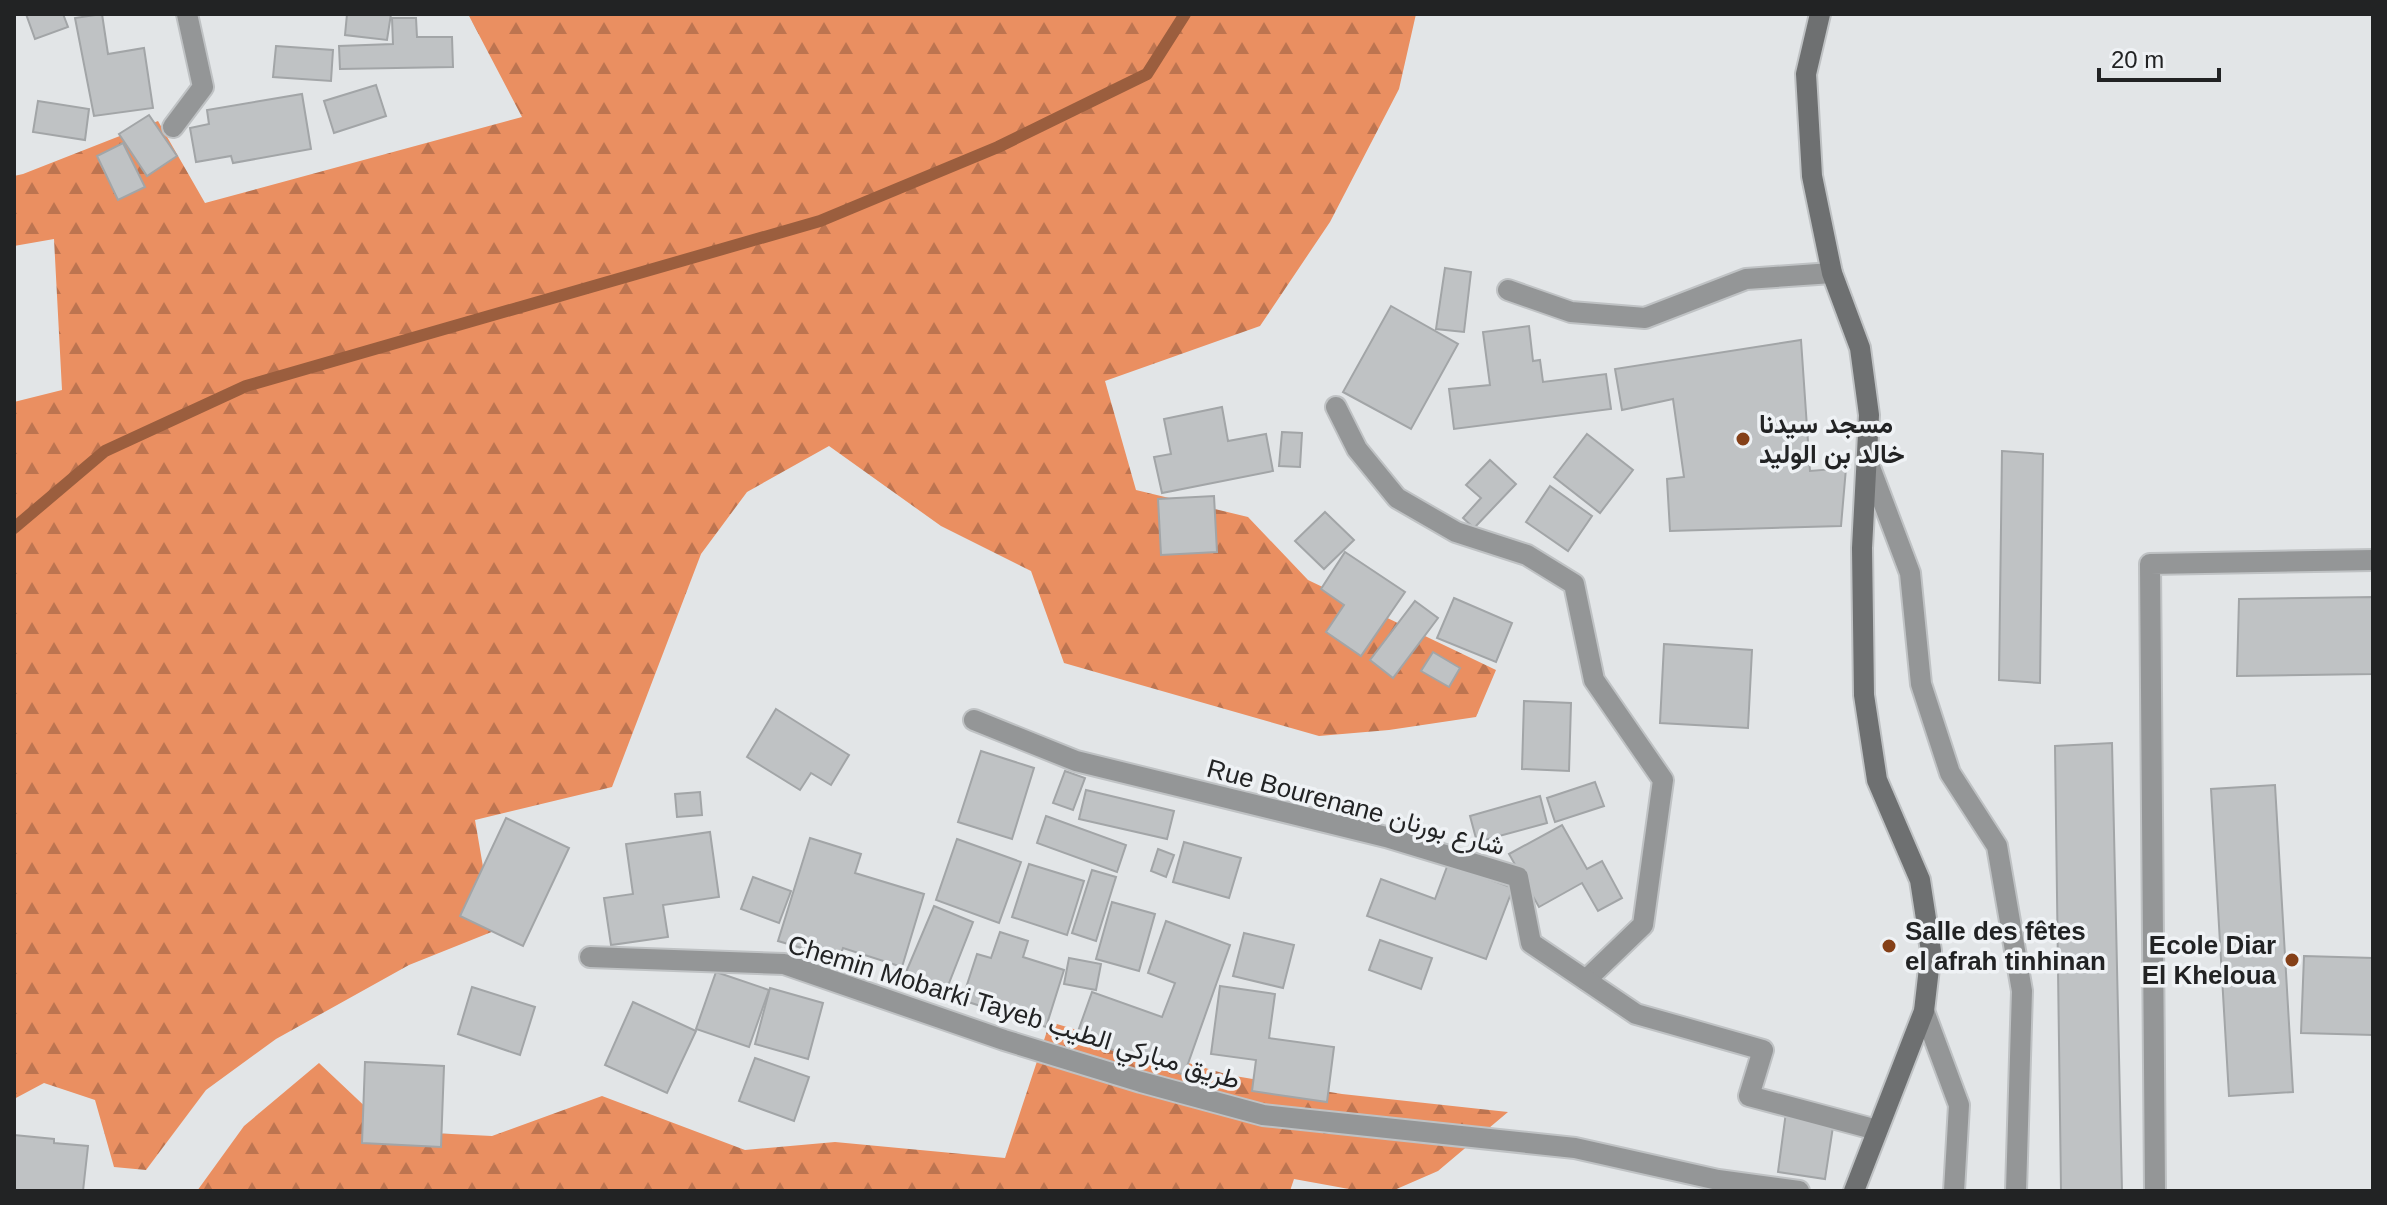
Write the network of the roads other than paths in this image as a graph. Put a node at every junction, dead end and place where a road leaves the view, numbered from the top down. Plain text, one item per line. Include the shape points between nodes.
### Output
1 (187, 14) edge
2 (1820, 14) edge
3 (173, 127) dead end
4 (1832, 273) junction
5 (1508, 290) dead end
6 (1336, 407) dead end
7 (1868, 462) junction
8 (2373, 560) edge
9 (974, 720) dead end
10 (590, 957) dead end
11 (1586, 980) junction
12 (1924, 1011) junction
13 (1877, 1130) junction
14 (1799, 1191) edge
15 (1854, 1191) edge
16 (1954, 1191) edge
17 (2016, 1191) edge
18 (2155, 1191) edge

1 - 3 street via 203,87
2 - 4 street via 1806,74 1812,176
4 - 5 street via 1746,279 1645,318 1571,312
4 - 7 street via 1860,348 1869,415
6 - 11 street via 1357,449 1397,498 1456,532 1527,555 1574,584 1594,680 1663,780 1643,925
7 - 12 street via 1862,548 1864,695 1877,780 1920,880 1931,951
7 - 17 street via 1910,573 1921,684 1950,773 1997,846 2022,991
8 - 18 street via 2150,564
9 - 11 street, Rue Bourenane شارع بورنان via 1076,761 1386,837 1518,877 1531,943
10 - 14 street, Chemin Mobarki Tayeb طريق مباركي الطيب via 784,964 1004,1040 1263,1115 1575,1148 1718,1180
11 - 13 street, Rue Bourenane شارع بورنان via 1636,1014 1763,1050 1749,1096
12 - 13 street
12 - 16 street via 1959,1105
13 - 15 street

